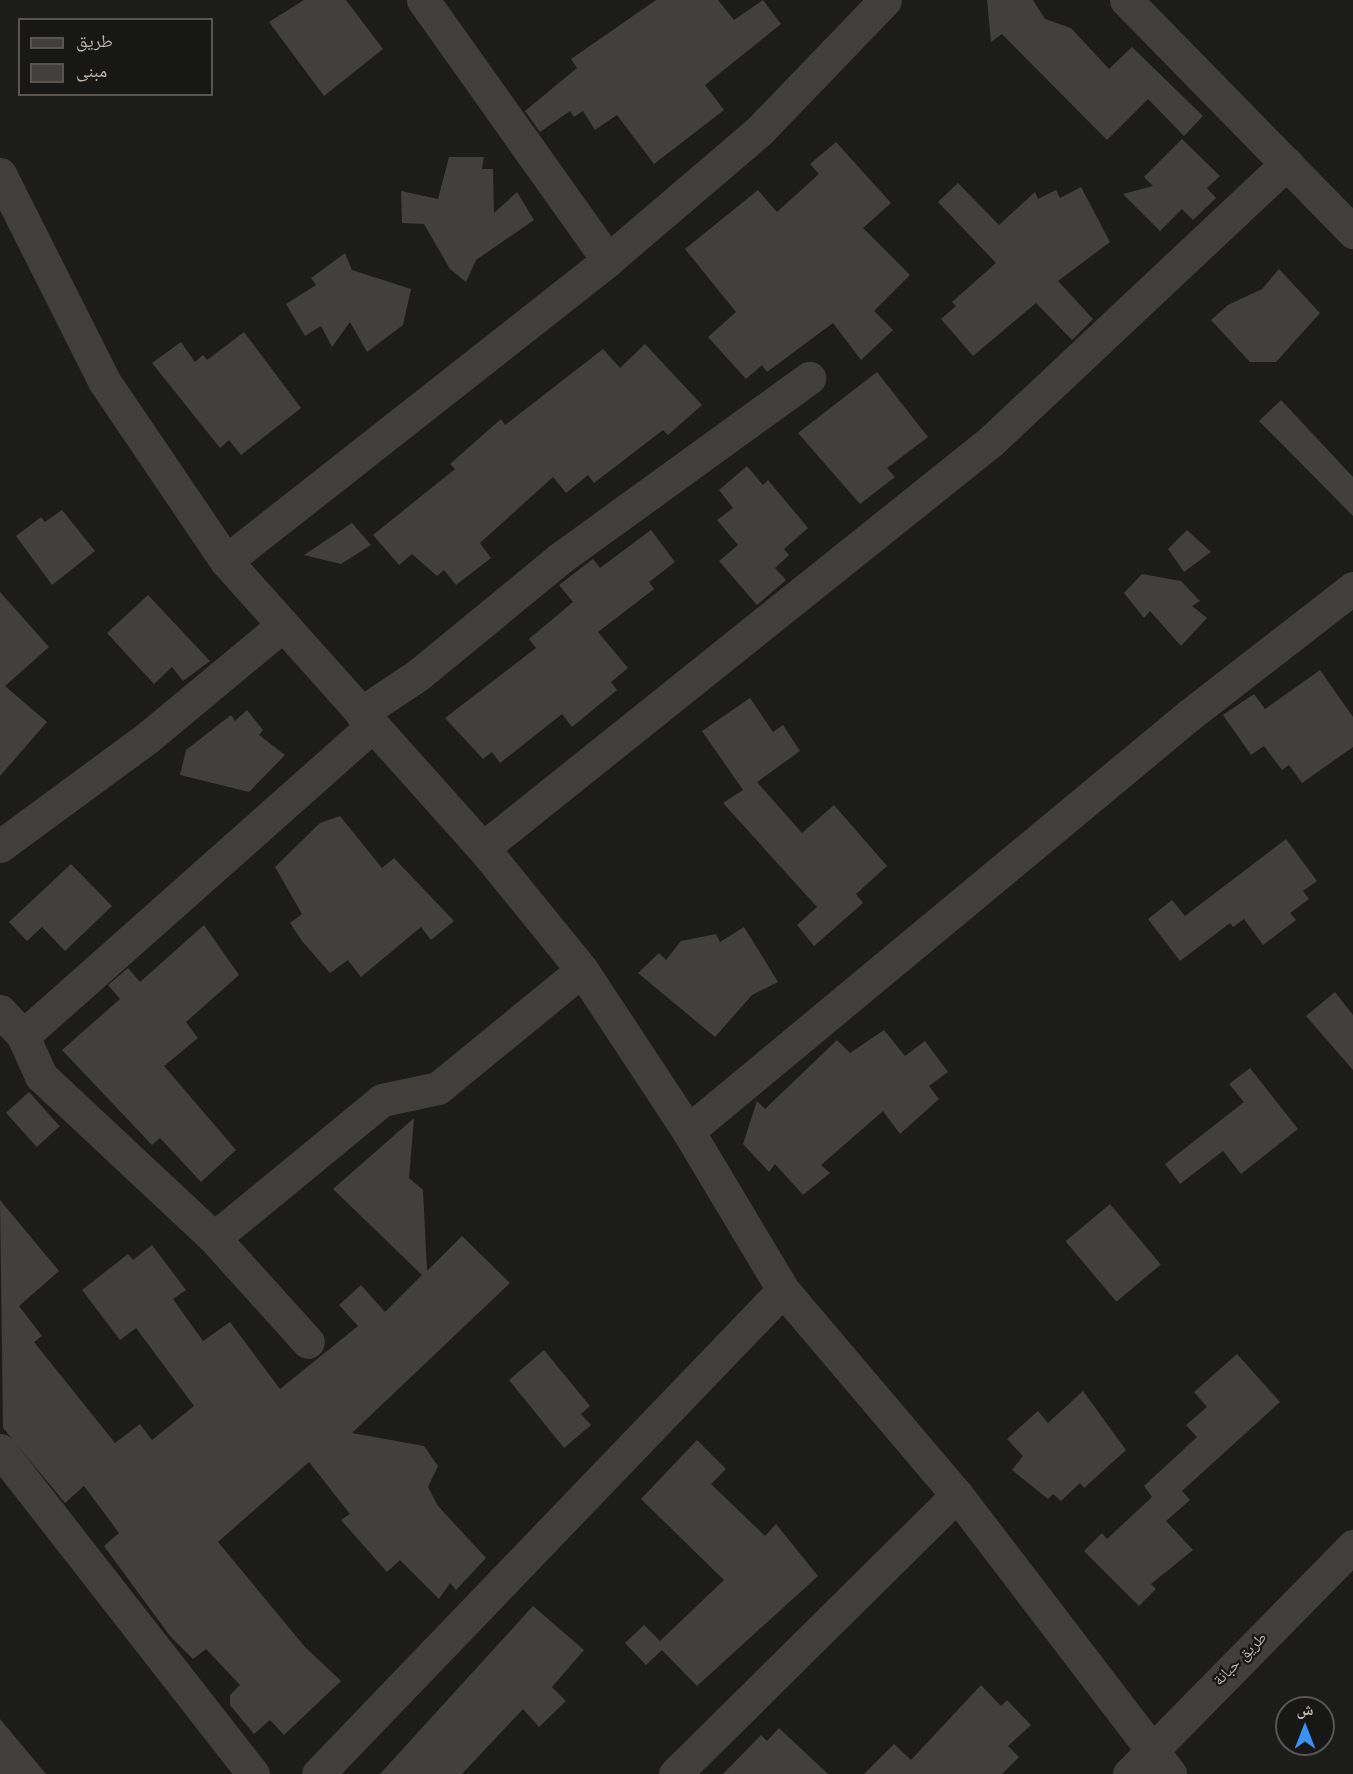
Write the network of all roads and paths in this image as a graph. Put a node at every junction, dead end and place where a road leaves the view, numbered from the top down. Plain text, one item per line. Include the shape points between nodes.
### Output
1 (423, 0) edge
2 (885, 0) edge
3 (1126, 0) edge
4 (1287, 163) junction
5 (0, 174) edge
6 (1353, 232) edge
7 (608, 260) junction
8 (809, 378) dead end
9 (226, 561) junction
10 (1353, 588) edge
11 (283, 625) junction
12 (366, 719) junction
13 (0, 846) edge
14 (483, 848) junction
15 (582, 970) junction
16 (0, 1011) edge
17 (23, 1036) junction
18 (688, 1131) junction
19 (214, 1238) junction
20 (783, 1290) junction
21 (308, 1342) dead end
22 (0, 1450) edge
23 (957, 1495) junction
24 (1353, 1546) edge
25 (1150, 1749) junction
26 (253, 1774) edge
27 (318, 1774) edge
28 (675, 1774) edge
29 (1129, 1774) edge
30 (1170, 1774) edge

1 - 7 street
2 - 7 street via 760,130
3 - 4 street
4 - 6 street
4 - 14 street via 990,441
5 - 9 street via 104,381
7 - 9 street
8 - 12 street via 772,400 559,559
9 - 11 street
10 - 18 street via 1188,716
11 - 12 street
11 - 13 street via 147,738
12 - 14 street
12 - 17 street
14 - 15 street
15 - 18 street
15 - 19 street via 438,1088 382,1100
16 - 17 street
17 - 19 street via 41,1076
18 - 20 street
19 - 21 street
20 - 23 street
20 - 27 street
22 - 26 street
23 - 25 street
23 - 28 street
24 - 25 street, طريق حبانة
25 - 29 street, طريق حبانة
25 - 30 street

